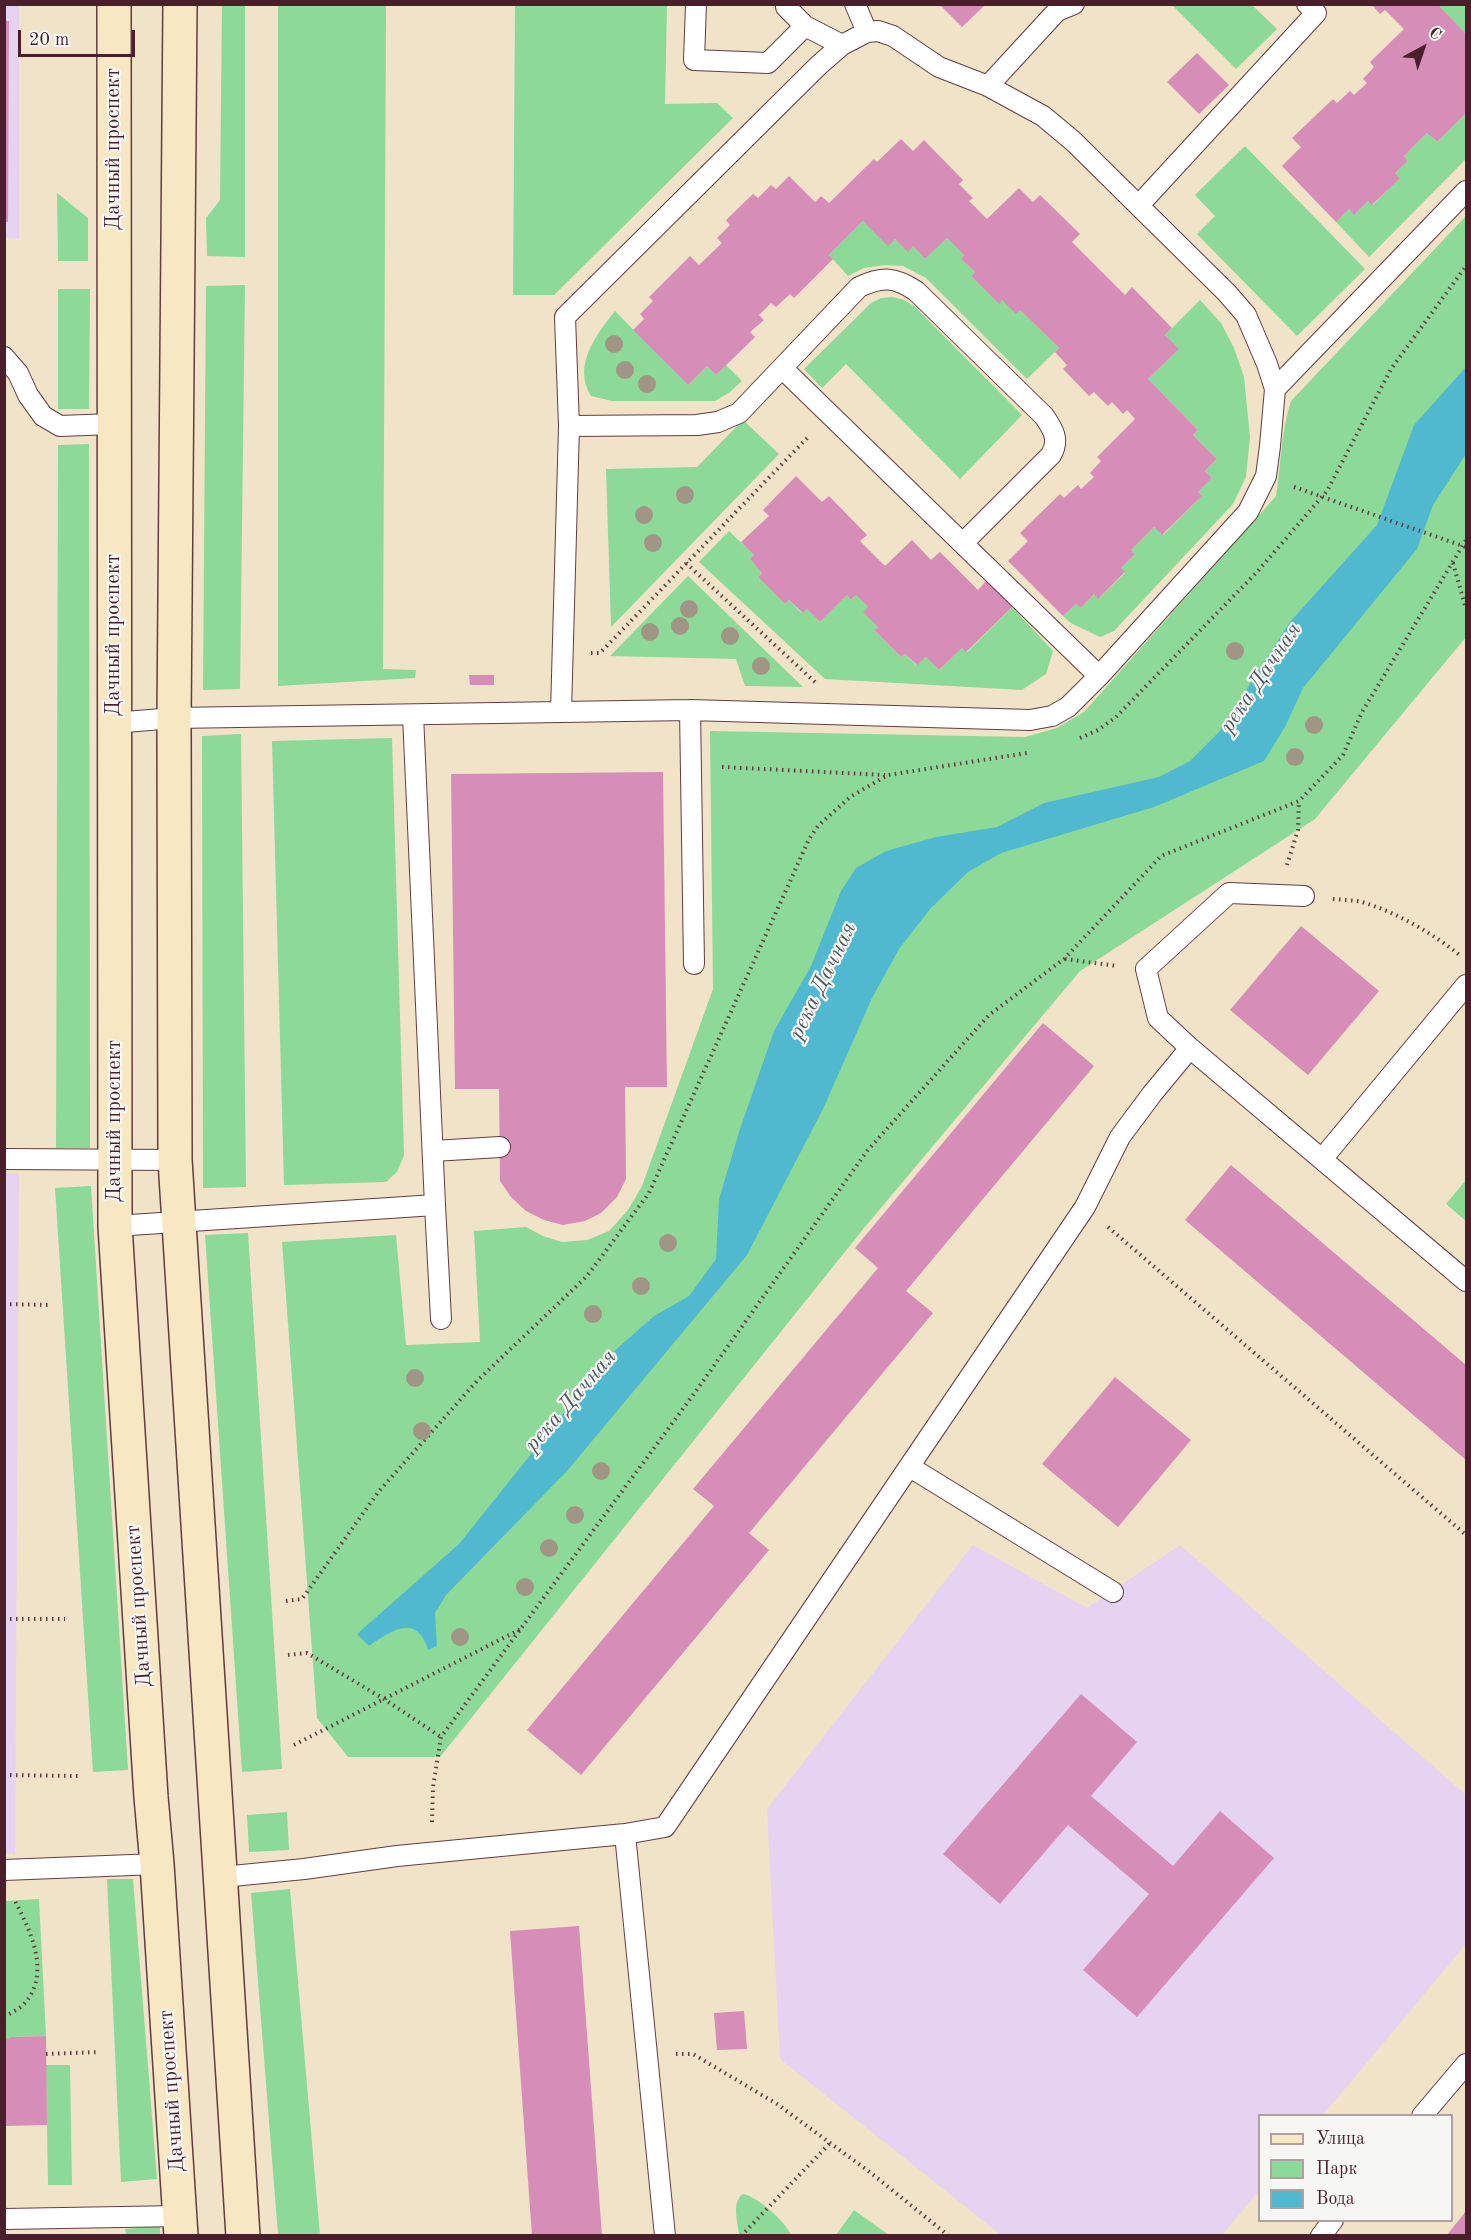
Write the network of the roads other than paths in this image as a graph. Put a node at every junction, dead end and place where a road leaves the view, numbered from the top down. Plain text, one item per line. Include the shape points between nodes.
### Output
1 (114, 4) edge
2 (180, 4) edge
3 (696, 4) edge
4 (786, 4) edge
5 (855, 4) edge
6 (1074, 4) edge
7 (1307, 4) edge
8 (805, 26) junction
9 (867, 32) junction
10 (842, 45) junction
11 (988, 86) junction
12 (1467, 191) edge
13 (1139, 205) junction
14 (4, 357) edge
15 (782, 368) junction
16 (1275, 389) junction
17 (112, 424) junction
18 (569, 426) junction
19 (963, 543) junction
20 (1099, 676) junction
21 (690, 710) junction
22 (561, 712) junction
23 (412, 715) junction
24 (174, 718) junction
25 (113, 723) junction
26 (1304, 896) road end
27 (694, 964) dead end
28 (1467, 985) edge
29 (1190, 1048) junction
30 (500, 1147) dead end
31 (433, 1151) junction
32 (4, 1159) edge
33 (1322, 1159) junction
34 (113, 1160) junction
35 (175, 1160) junction
36 (435, 1205) junction
37 (179, 1222) junction
38 (115, 1226) junction
39 (1467, 1281) edge
40 (441, 1319) dead end
41 (910, 1467) junction
42 (1113, 1592) dead end
43 (625, 1834) junction
44 (158, 1864) junction
45 (4, 1870) edge
46 (222, 1877) junction
47 (1467, 2064) edge
48 (1423, 2114) edge
49 (4, 2219) edge
50 (1331, 2222) edge
51 (181, 2226) edge
52 (243, 2235) edge
53 (665, 2235) edge
54 (1320, 2235) edge

1 - 17 main road, Дачный проспект
2 - 24 main road
3 - 8 lane via 694,60 768,63
4 - 8 lane
5 - 9 lane
6 - 11 lane via 1057,10
7 - 13 lane via 1316,13
8 - 10 lane
9 - 10 lane
9 - 11 lane via 893,36 939,67
10 - 18 lane via 565,317
11 - 13 lane via 1042,116
12 - 16 lane
13 - 16 lane via 1246,315
14 - 17 lane via 43,416 60,426
15 - 18 lane via 739,413 718,422
15 - 19 lane
15 - 19 lane via 859,287 887,279 903,282 916,291 1044,416 1056,437 1051,455
16 - 20 lane via 1266,476 1248,512
17 - 25 main road, Дачный проспект
18 - 22 lane
19 - 20 lane
20 - 21 lane via 1068,707 1052,716 1030,720
21 - 22 lane
21 - 27 lane
22 - 23 lane
23 - 24 lane
23 - 31 lane
24 - 25 lane
24 - 35 main road
25 - 34 main road, Дачный проспект
26 - 29 lane via 1229,893 1146,969 1158,1018
28 - 33 lane
29 - 33 lane
29 - 41 lane via 1120,1137 1085,1207
30 - 31 lane
31 - 36 lane
32 - 34 lane
33 - 39 lane
34 - 35 lane
34 - 38 main road, Дачный проспект
35 - 37 main road
36 - 37 lane
36 - 40 lane
37 - 38 lane
37 - 46 main road
38 - 44 main road, Дачный проспект
41 - 42 lane
41 - 43 lane via 665,1827
43 - 46 lane
43 - 53 lane
44 - 45 lane
44 - 51 main road, Дачный проспект
46 - 52 main road
47 - 48 lane
49 - 51 lane
50 - 54 lane

